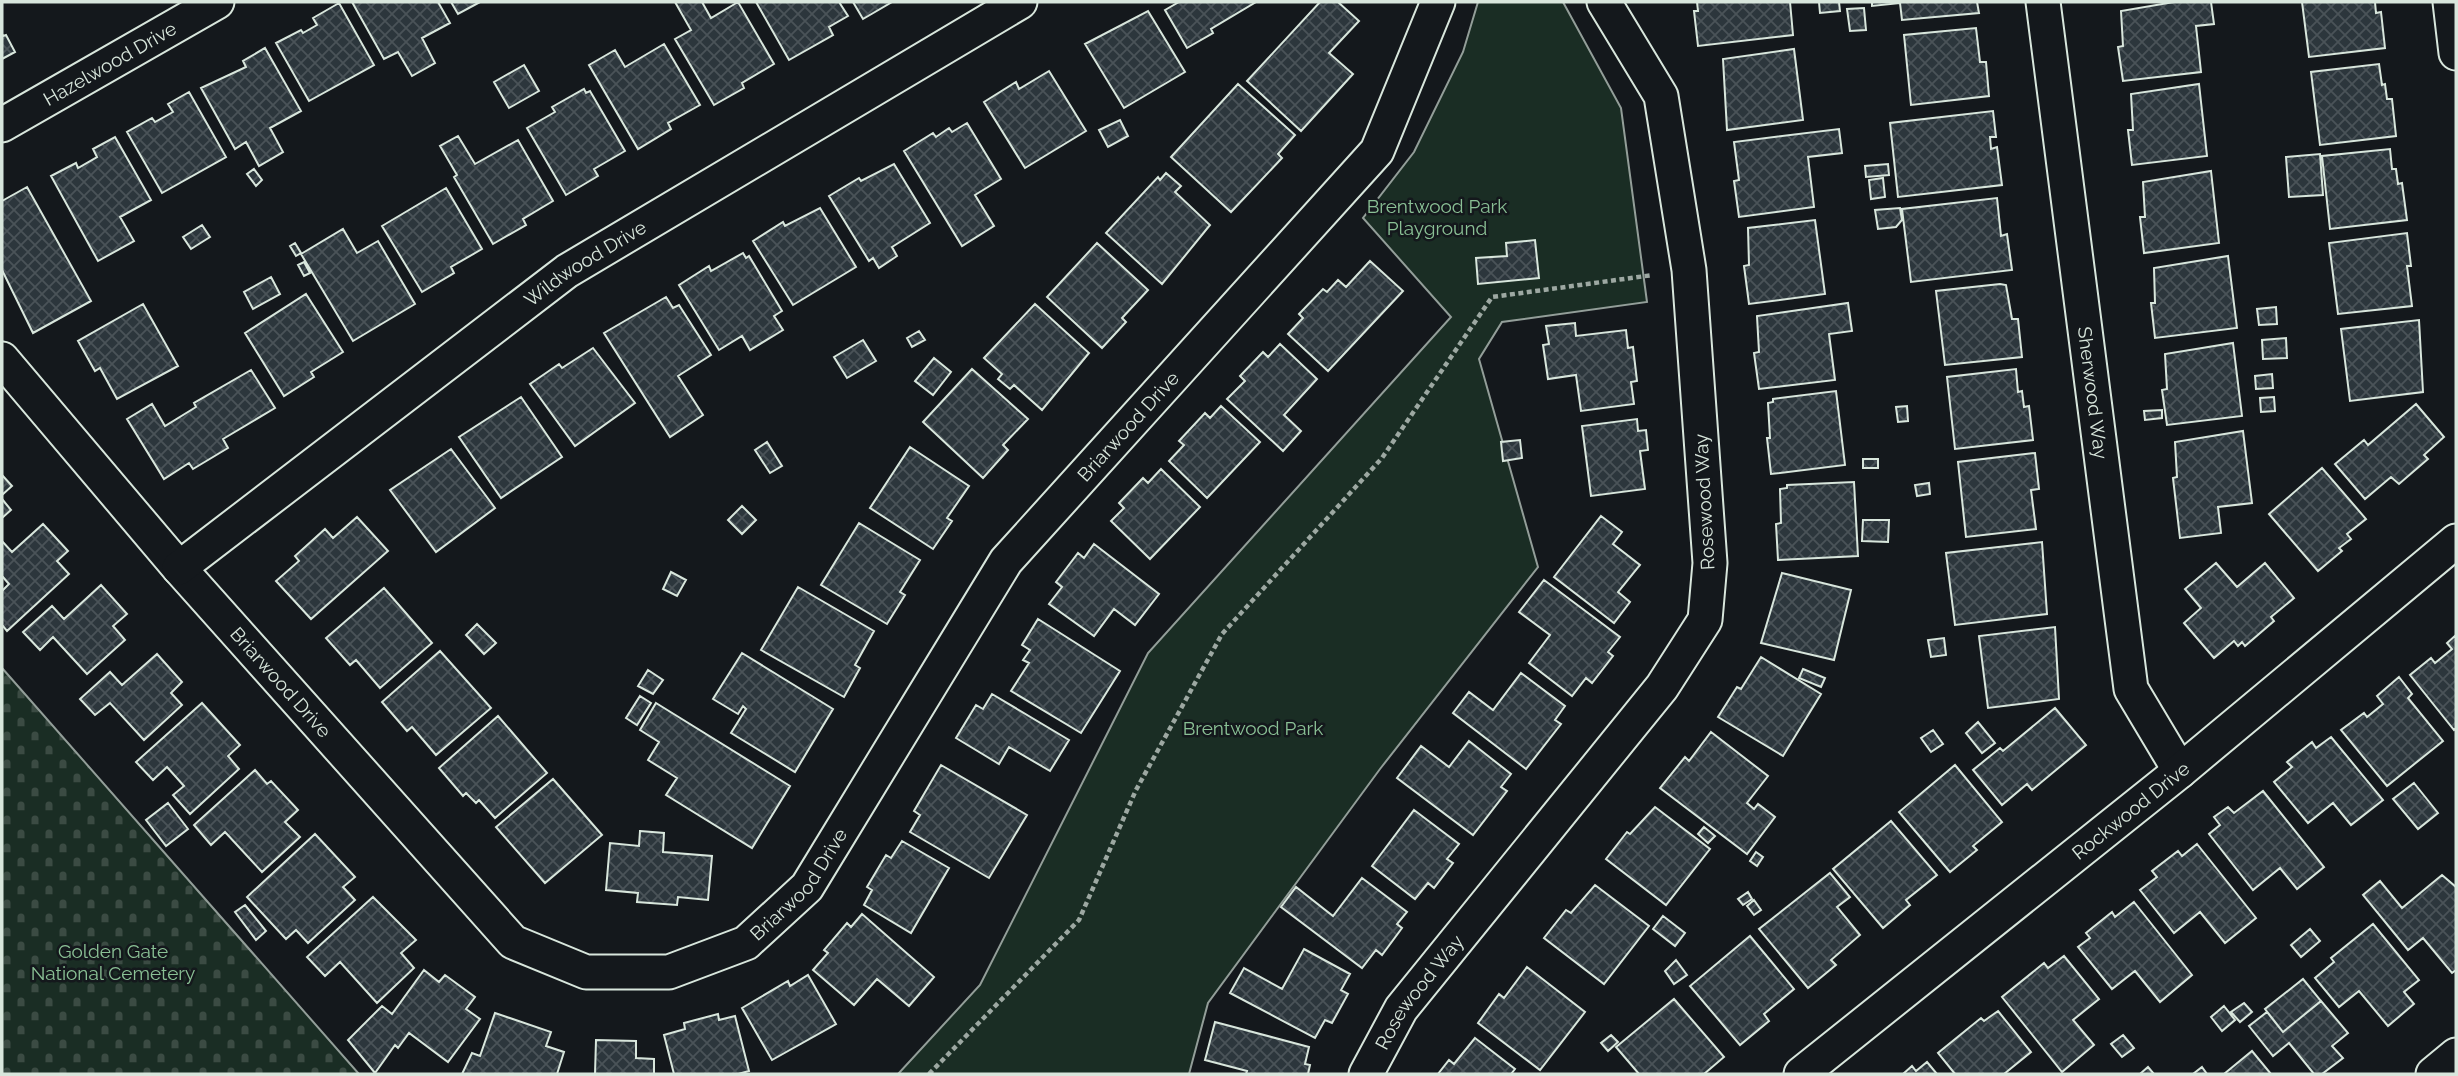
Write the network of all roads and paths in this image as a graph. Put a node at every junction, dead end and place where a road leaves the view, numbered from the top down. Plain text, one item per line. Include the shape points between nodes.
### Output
1 (217, 2) edge
2 (1020, 2) edge
3 (1438, 2) edge
4 (1604, 2) edge
5 (2043, 2) edge
6 (2450, 2) edge
7 (2456, 53) edge
8 (2, 125) edge
9 (1689, 270) junction
10 (2, 359) edge
11 (2456, 541) edge
12 (179, 568) junction
13 (2180, 771) junction
14 (2456, 1055) edge
15 (929, 1074) edge
16 (1366, 1074) edge
17 (1801, 1074) edge
18 (2432, 1074) edge

1 - 8 street, Hazelwood Drive
2 - 12 street, Wildwood Drive via 568,271
3 - 12 street, Briarwood Drive via 1377,151 1006,561 807,887 746,943 669,972 586,972 513,942
4 - 9 street, Rosewood Way via 1661,96
5 - 13 street, Sherwood Way via 2131,689
6 - 7 street
9 - 15 path via 1492,297 1382,458 1222,634 1136,790 1079,920
9 - 16 street, Rosewood Way via 1710,563 1705,620 1662,687 1401,1009
10 - 12 street, Briarwood Drive
11 - 13 street, Rockwood Drive
13 - 17 street, Rockwood Drive
14 - 18 street

